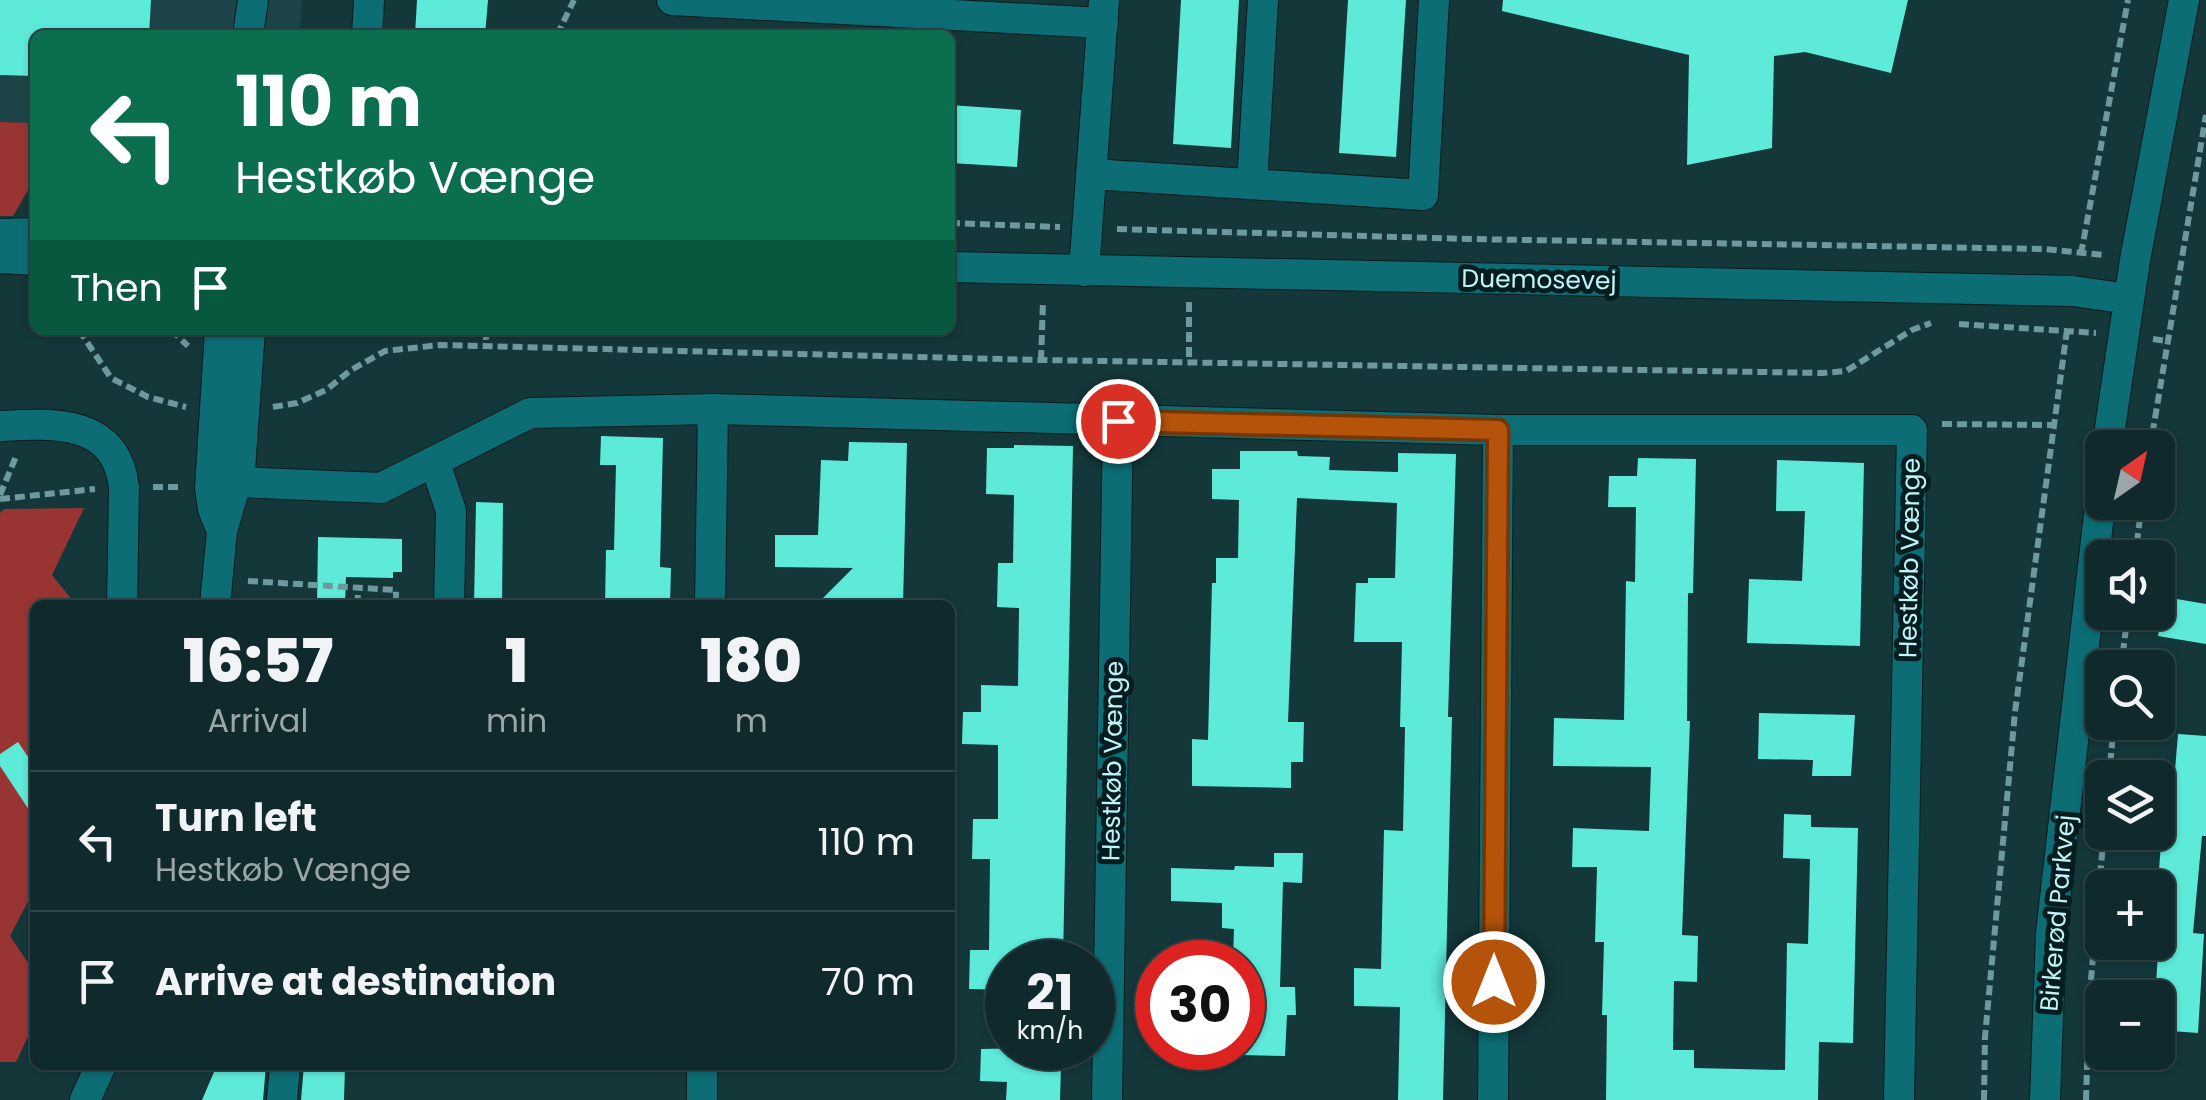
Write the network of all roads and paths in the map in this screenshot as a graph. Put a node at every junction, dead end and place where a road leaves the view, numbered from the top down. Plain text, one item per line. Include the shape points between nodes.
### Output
1 (369, 0) edge
2 (574, 0) edge
3 (672, 0) edge
4 (1263, 0) edge
5 (1434, 0) edge
6 (2128, 0) edge
7 (2184, 0) edge
8 (1103, 12) edge
9 (367, 30) edge
10 (559, 30) edge
11 (2206, 116) edge
12 (1091, 174) junction
13 (1252, 184) junction
14 (955, 223) edge
15 (1088, 228) junction
16 (30, 233) edge
17 (0, 234) edge
18 (0, 258) edge
19 (30, 260) edge
20 (955, 267) edge
21 (1188, 270) junction
22 (1044, 271) junction
23 (1084, 272) junction
24 (2128, 299) junction
25 (82, 335) edge
26 (220, 335) edge
27 (250, 335) edge
28 (486, 335) edge
29 (487, 346) junction
30 (1041, 360) junction
31 (1190, 361) junction
32 (245, 406) junction
33 (214, 407) junction
34 (713, 408) junction
35 (1118, 421) junction
36 (2053, 425) junction
37 (0, 426) edge
38 (1498, 430) junction
39 (1912, 430) junction
40 (2110, 430) edge
41 (2153, 430) edge
42 (435, 463) junction
43 (238, 482) junction
44 (2098, 520) edge
45 (222, 531) junction
46 (359, 585) junction
47 (216, 592) edge
48 (122, 600) edge
49 (358, 600) edge
50 (396, 600) edge
51 (449, 600) edge
52 (710, 600) edge
53 (2102, 850) edge
54 (99, 1070) edge
55 (285, 1070) edge
56 (702, 1070) edge
57 (85, 1100) edge
58 (282, 1100) edge
59 (702, 1100) edge
60 (1106, 1100) edge
61 (1493, 1100) edge
62 (1899, 1100) edge
63 (1984, 1100) edge
64 (2045, 1100) edge
65 (2086, 1100) edge

1 - 9 street
2 - 10 path
3 - 8 street
4 - 13 street
5 - 13 street via 1422,195
6 - 15 path via 2082,252
7 - 24 street
8 - 12 street
11 - 41 path
12 - 13 street
12 - 15 street
14 - 15 path
15 - 23 street
16 - 17 street
18 - 19 street
20 - 22 street, Duemosevej
21 - 23 street, Duemosevej
21 - 24 street, Duemosevej via 2073,291
21 - 31 path
22 - 23 street, Duemosevej
22 - 30 path
24 - 40 street
25 - 33 path via 111,378 178,406
26 - 33 street
27 - 32 street
28 - 29 path
29 - 30 path
29 - 32 path via 384,351 297,402 262,410
30 - 31 path
31 - 36 path via 1823,373 1846,371 1926,323 2067,330
32 - 43 street
33 - 45 street via 210,488
34 - 35 street, Hestkøb Vænge
34 - 42 street, Hestkøb Vænge via 530,413
34 - 52 street
35 - 38 street, Hestkøb Vænge
35 - 60 street, Hestkøb Vænge
36 - 39 path via 1957,422
36 - 63 path via 2015,712
37 - 48 street via 56,424 97,436 112,450 124,486
38 - 39 street, Hestkøb Vænge
38 - 61 street
39 - 62 street, Hestkøb Vænge
42 - 43 street, Hestkøb Vænge via 380,488
42 - 51 street via 451,511
43 - 45 street
44 - 64 street, Birkerød Parkvej via 2052,933
45 - 47 street
46 - 47 path
46 - 49 path
46 - 50 path via 396,590
53 - 65 path
54 - 57 street
55 - 58 street
56 - 59 street

